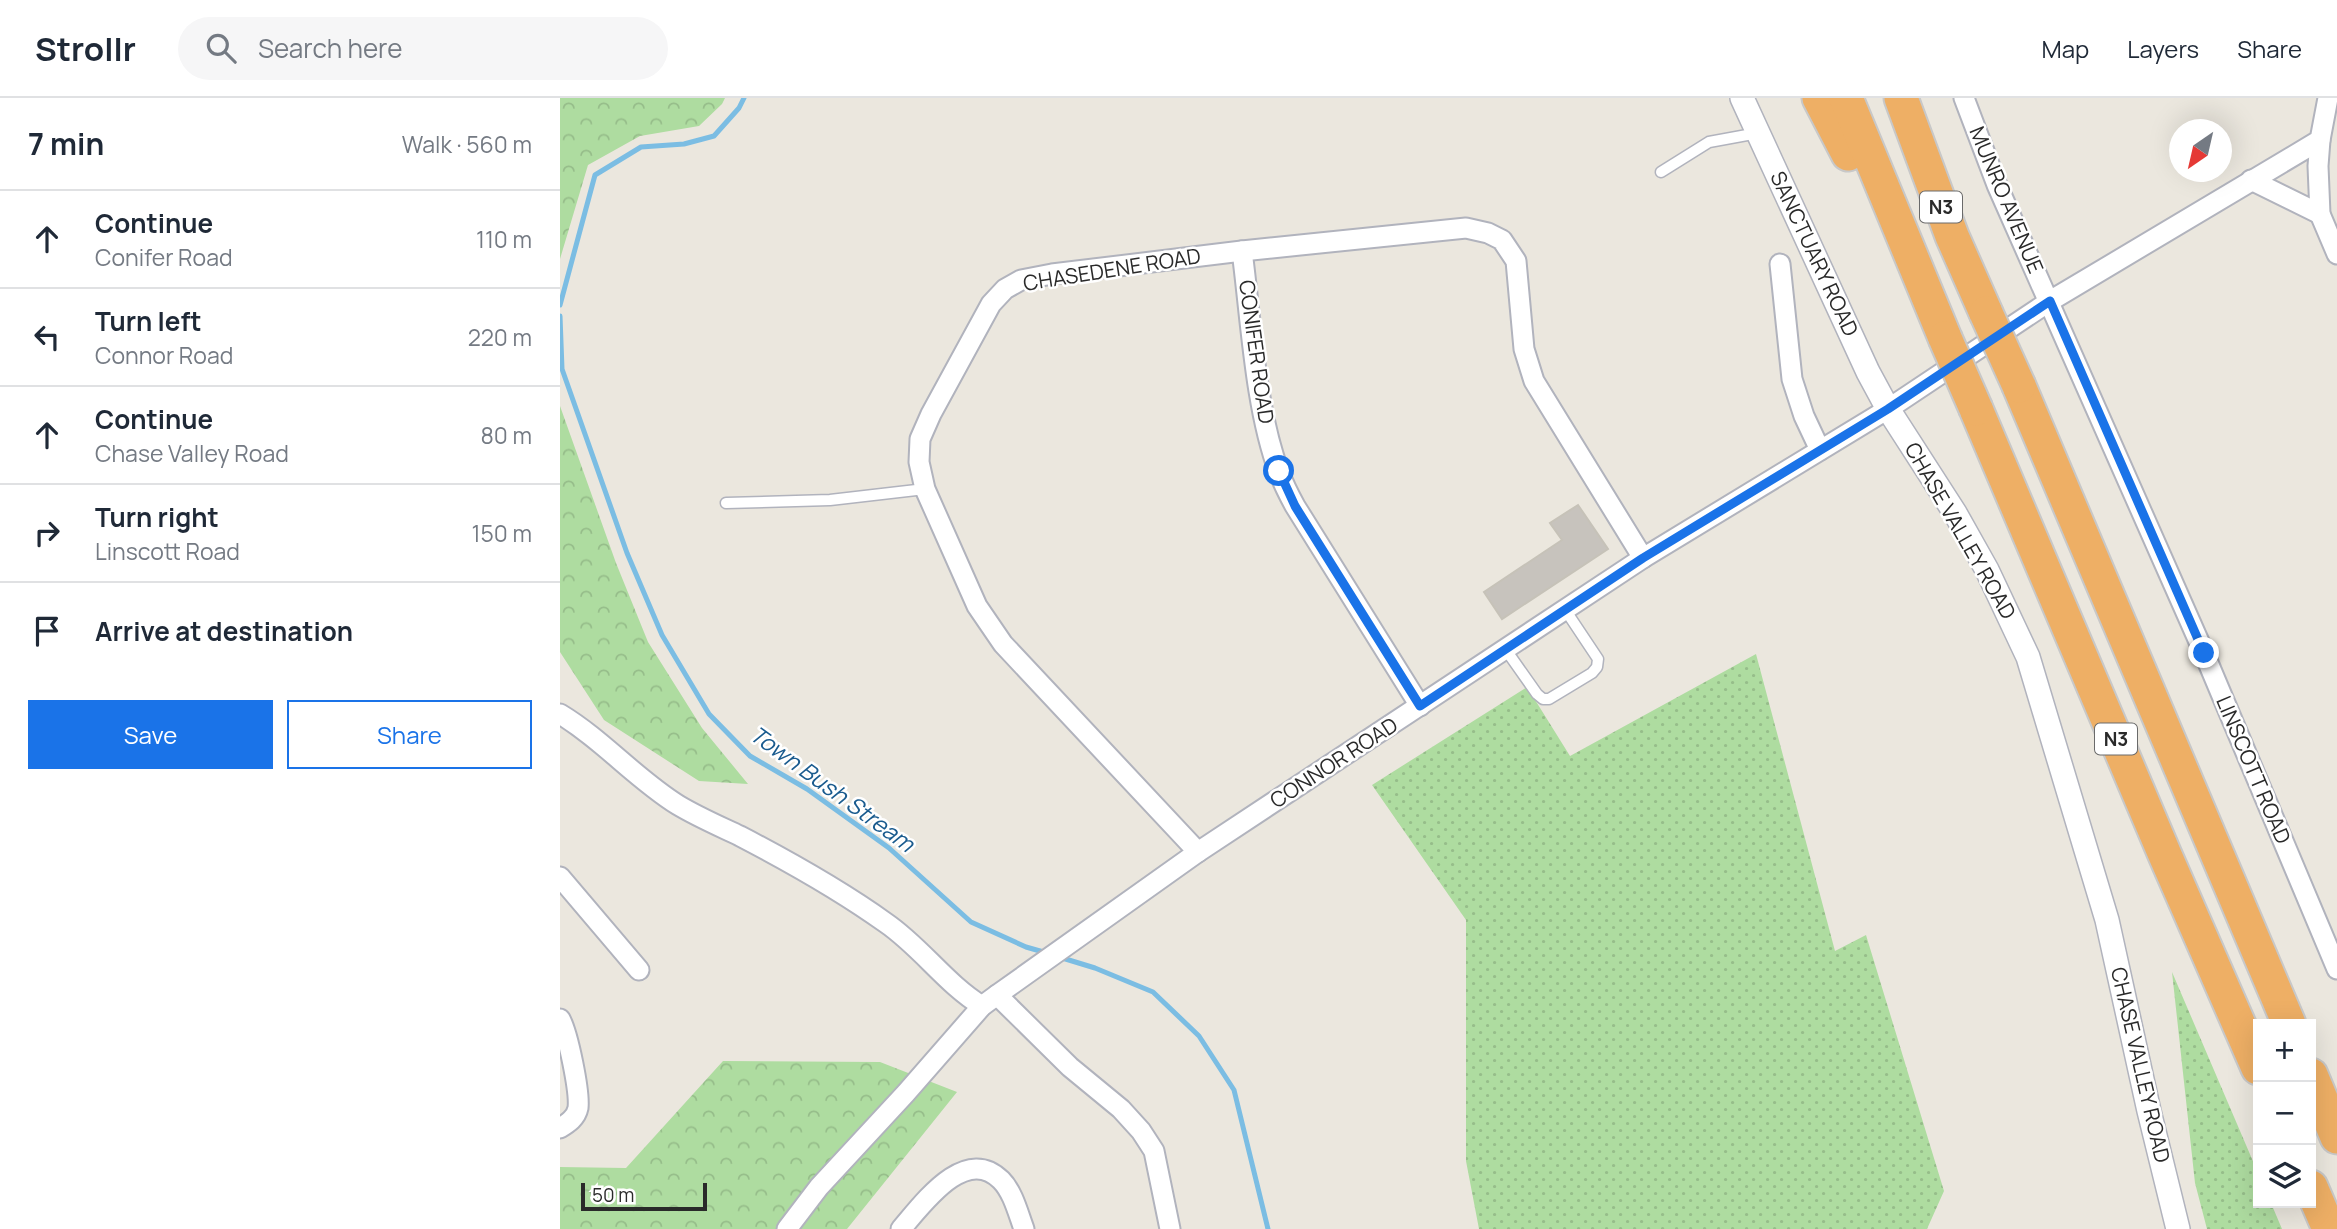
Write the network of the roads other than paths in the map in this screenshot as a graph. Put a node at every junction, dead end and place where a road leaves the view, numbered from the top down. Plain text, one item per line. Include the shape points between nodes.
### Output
1 (1742, 98) edge
2 (1819, 98) edge
3 (1846, 98) edge
4 (1901, 98) edge
5 (1964, 98) edge
6 (2329, 98) edge
7 (1758, 133) junction
8 (2326, 135) edge
9 (1661, 172) dead end
10 (2251, 180) junction
11 (2320, 214) junction
12 (1242, 251) junction
13 (2337, 254) edge
14 (1780, 264) dead end
15 (1927, 298) junction
16 (2050, 301) junction
17 (1888, 409) junction
18 (1820, 450) junction
19 (925, 489) junction
20 (726, 503) dead end
21 (1643, 558) junction
22 (1566, 611) junction
23 (1506, 650) junction
24 (1420, 706) junction
25 (560, 715) edge
26 (1198, 852) junction
27 (560, 877) edge
28 (2337, 969) edge
29 (639, 970) dead end
30 (990, 1000) junction
31 (560, 1019) edge
32 (2287, 1019) edge
33 (2253, 1057) edge
34 (2314, 1082) edge
35 (560, 1128) edge
36 (2337, 1137) edge
37 (2316, 1199) edge
38 (787, 1229) edge
39 (901, 1229) edge
40 (1024, 1229) edge
41 (1170, 1229) edge
42 (2179, 1229) edge
43 (2329, 1229) edge

1 - 7 street, SANCTUARY ROAD
2 - 15 highway
3 - 15 highway, N3
4 - 32 highway, N3, bridge via 1952,236
5 - 16 street, MUNRO AVENUE via 1997,185
6 - 8 street
7 - 9 lane via 1709,142
7 - 17 street, SANCTUARY ROAD
8 - 10 street
8 - 11 street via 2318,177
10 - 11 street
10 - 16 street
11 - 13 street
12 - 19 street, CHASEDENE ROAD via 1052,274 1021,280 1006,289 991,304 920,439
12 - 21 street, CHASEDENE ROAD via 1466,228 1502,240 1516,261 1524,349 1534,380
12 - 24 street, CONIFER ROAD via 1268,434 1279,471 1295,506
14 - 18 street via 1792,379
15 - 33 highway, N3, bridge
16 - 17 street
16 - 28 street, LINSCOTT ROAD
17 - 18 street, CONNOR ROAD
17 - 42 street, CHASE VALLEY ROAD via 1955,513 2028,657 2107,920
18 - 21 street, CONNOR ROAD
19 - 20 lane via 830,500
19 - 26 street, CHASEDENE ROAD via 977,606 1003,644
21 - 22 street, CONNOR ROAD
22 - 23 street, CONNOR ROAD
22 - 23 lane via 1598,659 1592,673 1544,699
23 - 24 street, CONNOR ROAD
24 - 26 street, CONNOR ROAD
25 - 30 street via 678,805 860,904 906,937 959,989
26 - 30 street, CONNOR ROAD
27 - 29 street
30 - 38 street, CONNOR ROAD via 818,1187
30 - 41 street via 1141,1130 1154,1151
31 - 35 street via 569,1044 578,1106 571,1122
34 - 36 highway
37 - 43 highway
39 - 40 street via 935,1189 968,1170 985,1171 1002,1181

